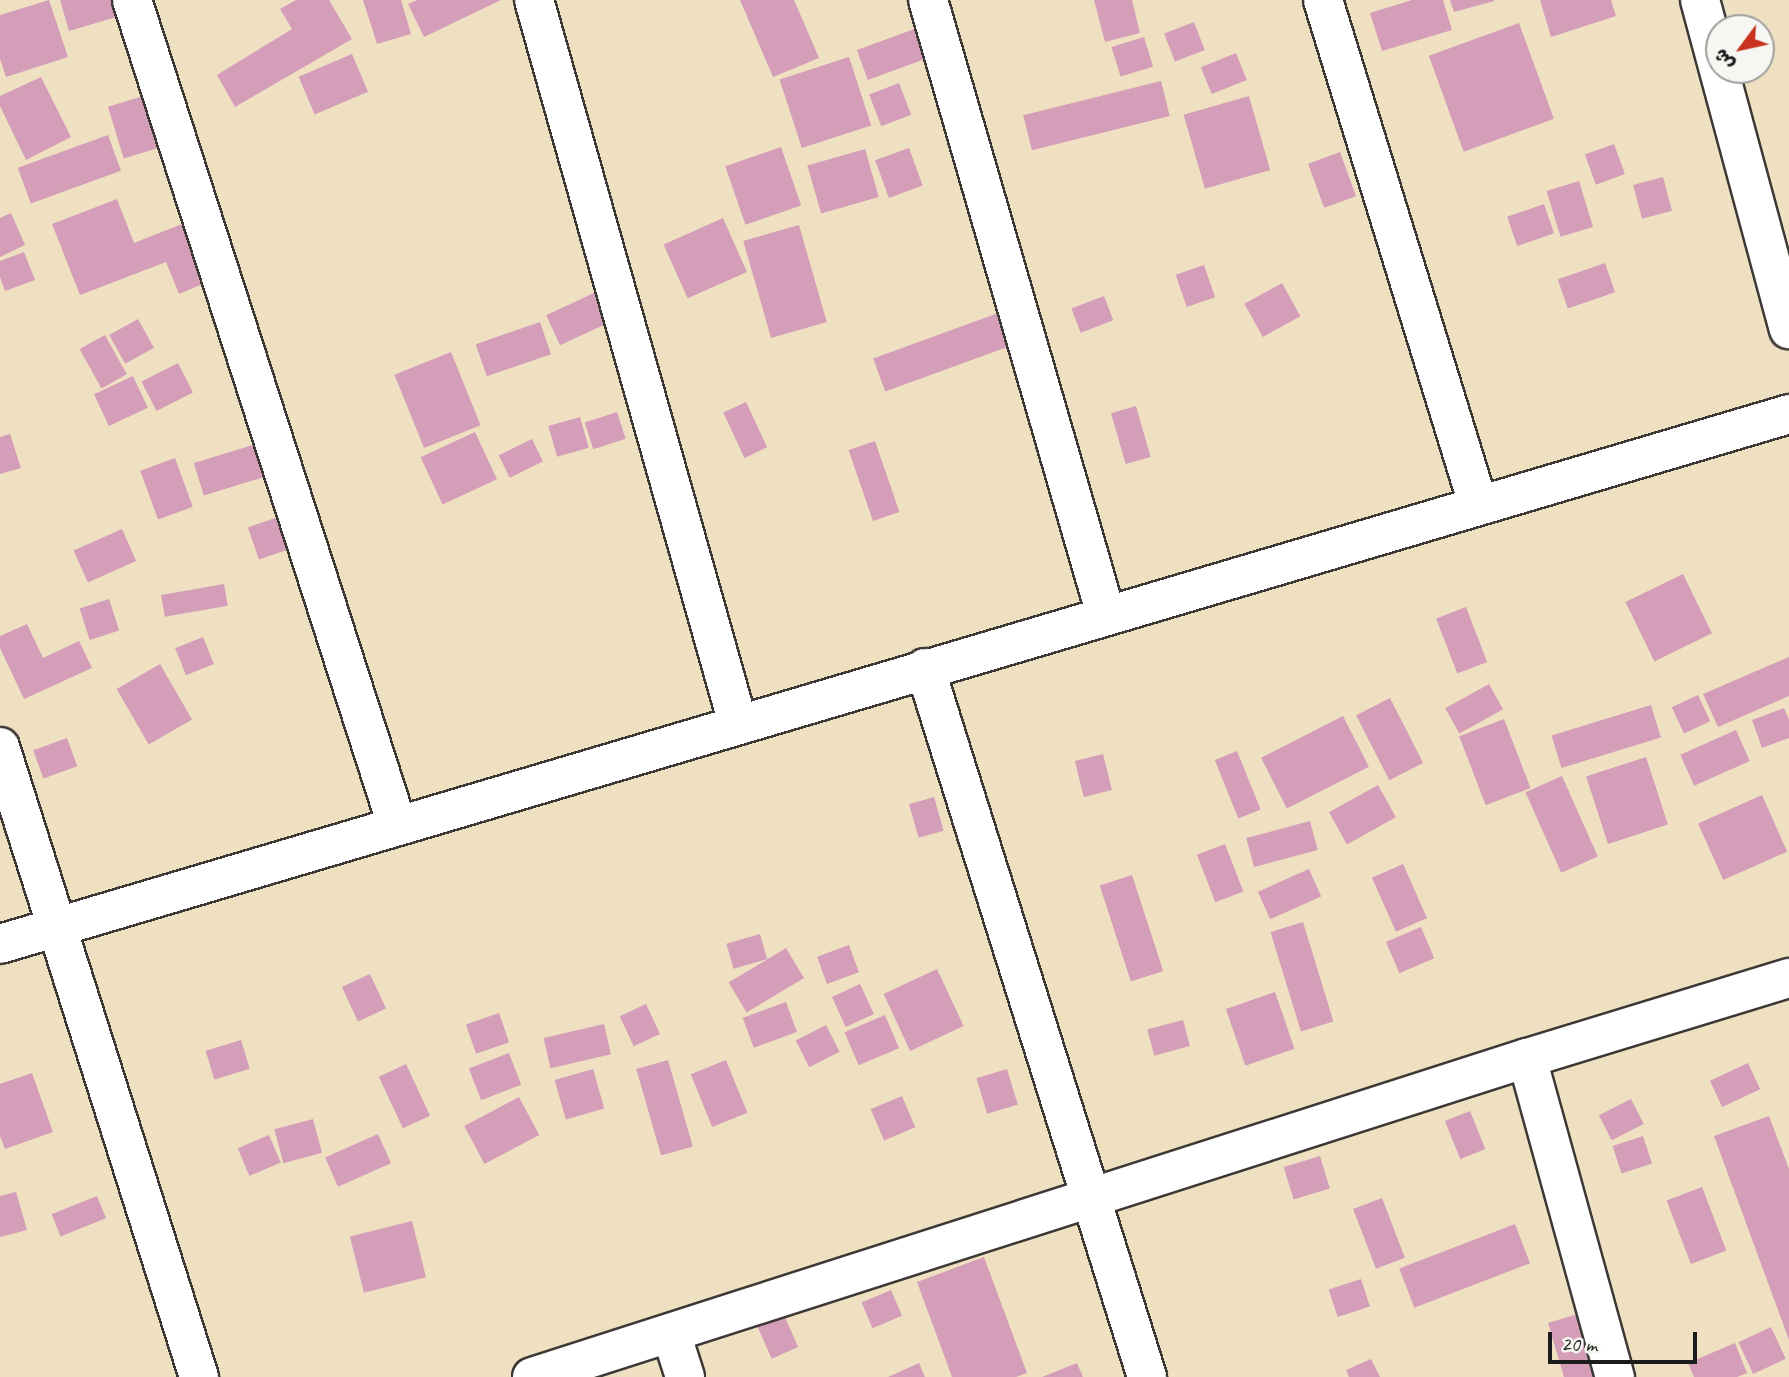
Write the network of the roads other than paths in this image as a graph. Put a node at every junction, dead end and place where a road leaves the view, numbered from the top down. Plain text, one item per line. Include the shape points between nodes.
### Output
1 (132, 0) edge
2 (534, 0) edge
3 (928, 0) edge
4 (1323, 0) edge
5 (1700, 0) edge
6 (1789, 329) edge
7 (1789, 414) edge
8 (1478, 504) junction
9 (1107, 615) junction
10 (925, 668) junction
11 (738, 724) junction
12 (0, 747) edge
13 (397, 825) junction
14 (56, 926) junction
15 (0, 944) edge
16 (1789, 978) edge
17 (1527, 1058) junction
18 (1092, 1200) junction
19 (671, 1333) junction
20 (198, 1377) edge
21 (533, 1377) edge
22 (685, 1377) edge
23 (1147, 1377) edge
24 (1615, 1377) edge

1 - 13 street
2 - 11 street
3 - 9 street
4 - 8 street
5 - 6 street
7 - 8 street
8 - 9 street
9 - 10 street
10 - 11 street
10 - 18 street
11 - 13 street
12 - 14 street
13 - 14 street
14 - 15 street
14 - 20 street
16 - 17 street
17 - 18 street
17 - 24 street
18 - 19 street
18 - 23 street
19 - 21 street
19 - 22 street

